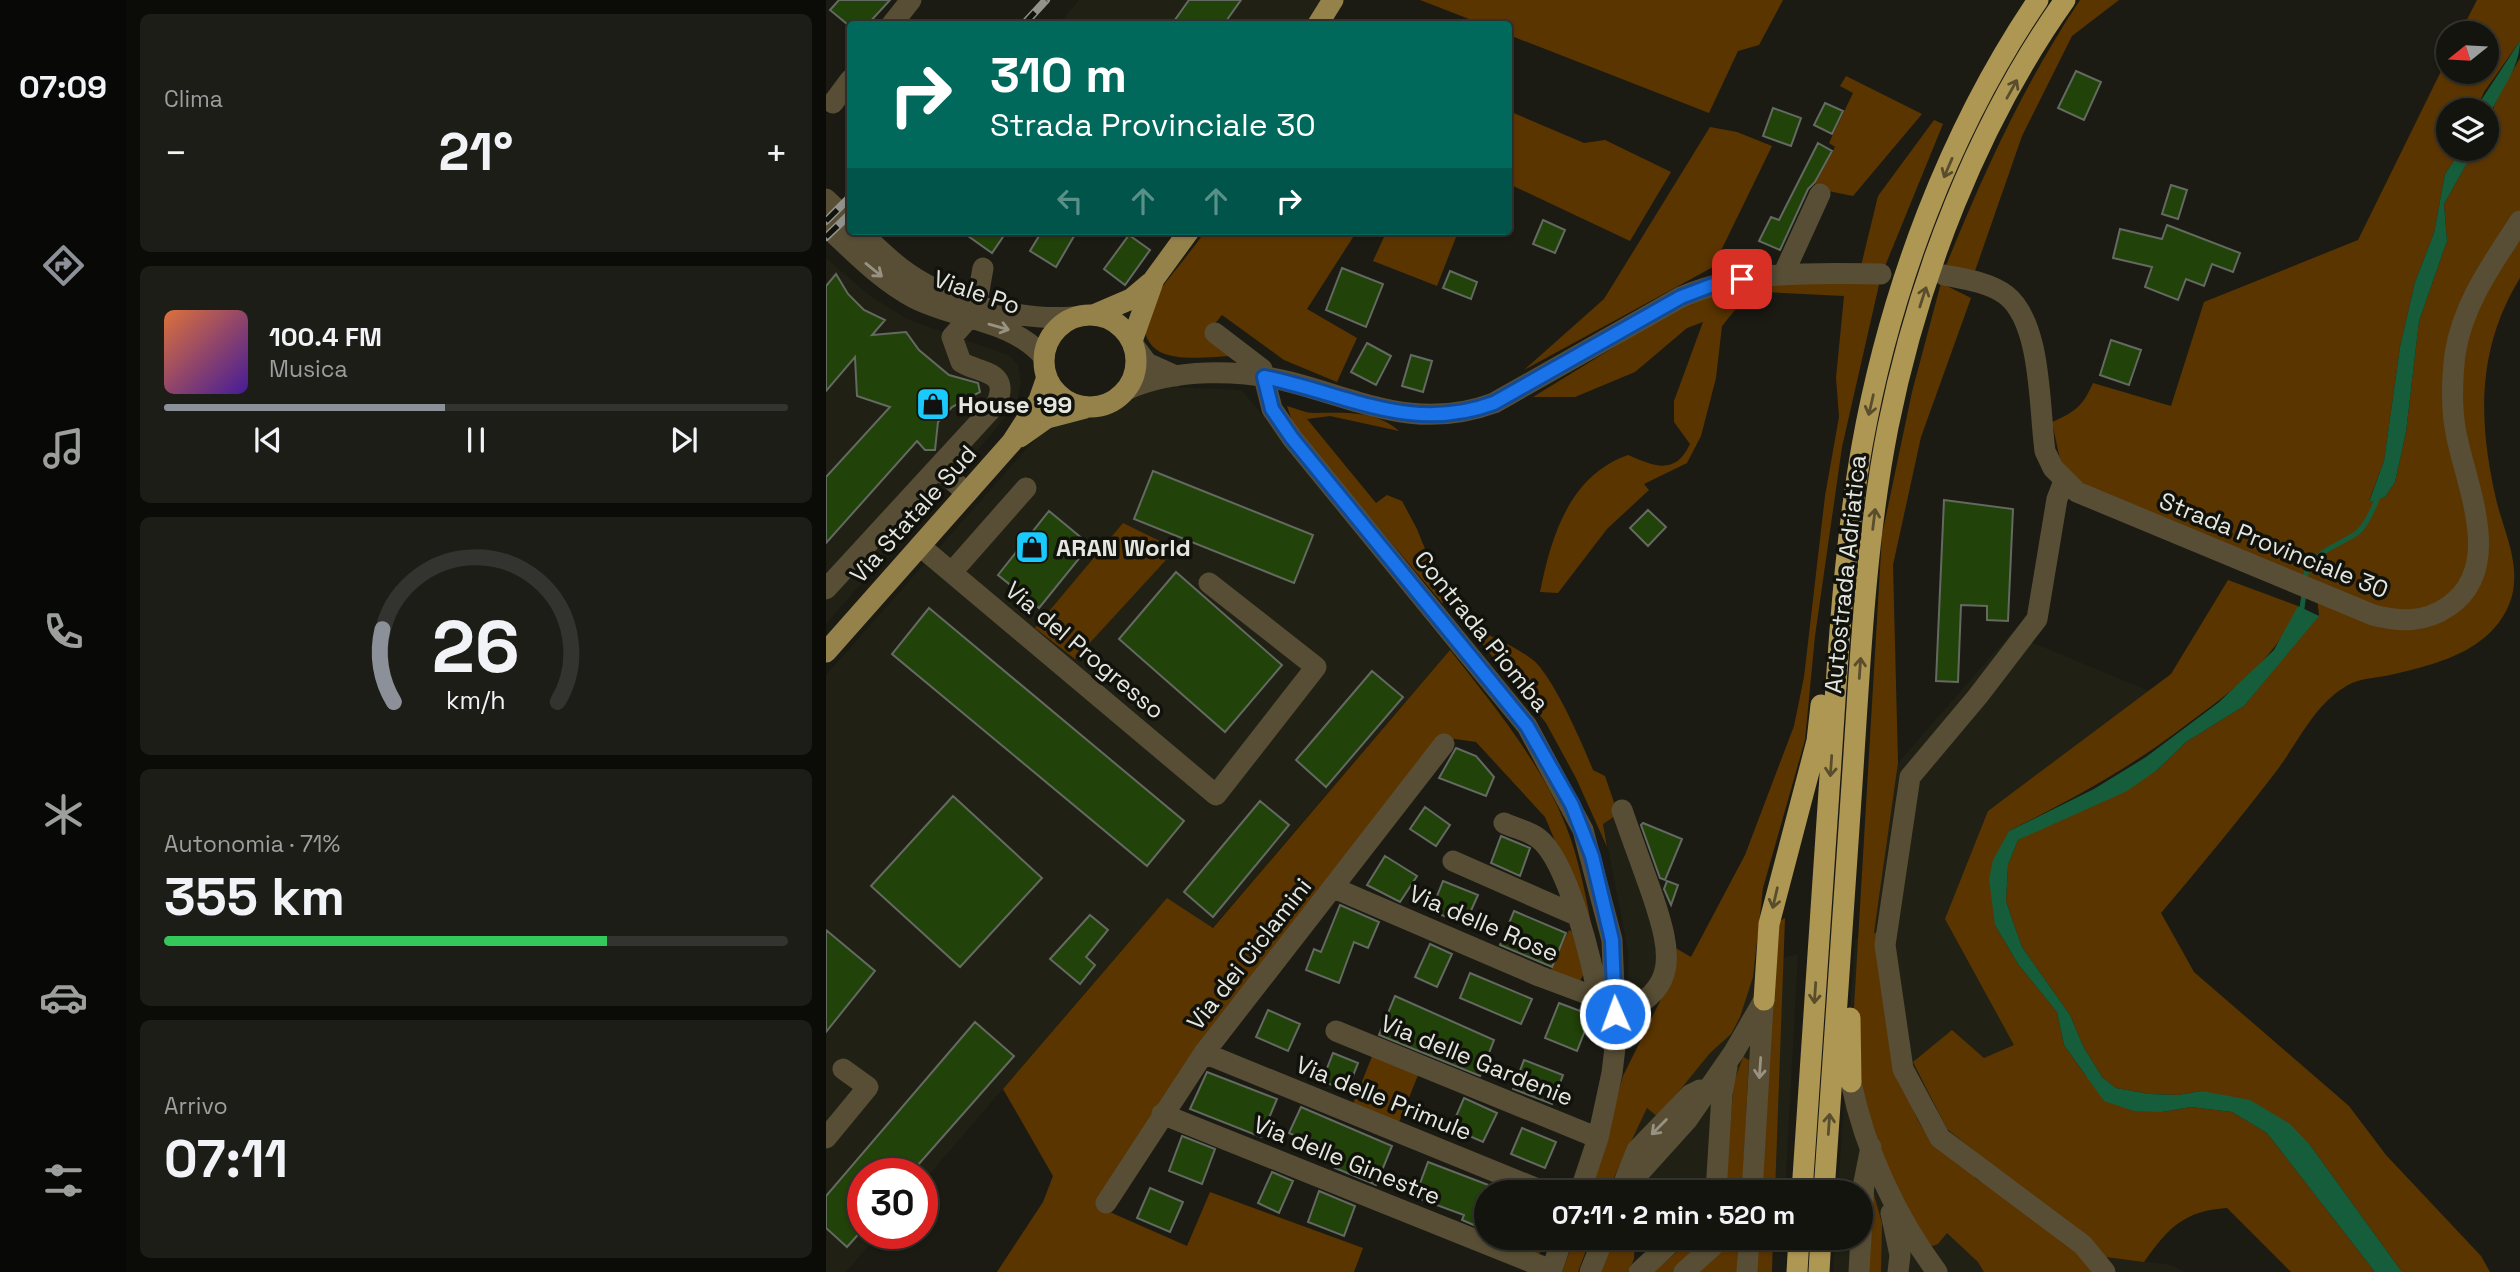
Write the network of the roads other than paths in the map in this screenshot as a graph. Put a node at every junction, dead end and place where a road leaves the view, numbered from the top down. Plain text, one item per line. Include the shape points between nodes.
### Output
1 (911, 0) edge
2 (1333, 0) edge
3 (2038, 0) edge
4 (2065, 0) edge
5 (894, 21) edge
6 (1320, 21) edge
7 (847, 84) edge
8 (833, 103) dead end
9 (1821, 194) dead end
10 (826, 199) edge
11 (847, 219) edge
12 (2520, 221) edge
13 (826, 226) edge
14 (865, 235) edge
15 (1186, 235) edge
16 (983, 268) dead end
17 (1881, 274) dead end
18 (1783, 275) junction
19 (1944, 275) dead end
20 (1154, 279) junction
21 (972, 311) junction
22 (1096, 314) junction
23 (1074, 317) junction
24 (1215, 333) dead end
25 (1133, 344) junction
26 (1045, 367) junction
27 (1176, 376) junction
28 (1264, 377) junction
29 (1126, 390) junction
30 (1093, 407) junction
31 (1012, 442) junction
32 (938, 468) junction
33 (2064, 481) junction
34 (1026, 488) dead end
35 (967, 493) junction
36 (920, 545) junction
37 (952, 572) junction
38 (1209, 583) dead end
39 (826, 589) edge
40 (1840, 625) junction
41 (826, 652) edge
42 (1444, 744) dead end
43 (1622, 810) dead end
44 (1504, 823) dead end
45 (1848, 834) junction
46 (1453, 861) dead end
47 (1334, 888) junction
48 (1578, 916) junction
49 (1764, 1000) junction
50 (1609, 1005) junction
51 (1336, 1031) dead end
52 (1204, 1054) junction
53 (1729, 1058) junction
54 (843, 1069) dead end
55 (1851, 1082) joint
56 (1162, 1114) junction
57 (826, 1138) edge
58 (1598, 1138) junction
59 (1871, 1147) junction
60 (1515, 1180) edge
61 (1584, 1180) edge
62 (1632, 1180) edge
63 (1717, 1180) edge
64 (1753, 1180) edge
65 (1803, 1180) edge
66 (1825, 1180) edge
67 (1884, 1181) junction
68 (1106, 1203) dead end
69 (1558, 1250) edge
70 (1599, 1250) edge
71 (1663, 1250) edge
72 (1709, 1250) edge
73 (1748, 1250) edge
74 (1798, 1250) edge
75 (1820, 1250) edge
76 (1551, 1271) edge
77 (1590, 1272) edge
78 (1639, 1272) edge
79 (1684, 1272) edge
80 (1747, 1272) edge
81 (1797, 1272) edge
82 (1819, 1272) edge
83 (1859, 1272) edge
84 (1898, 1272) edge
85 (1937, 1272) edge
86 (2105, 1272) edge

1 - 5 street
2 - 6 main road
3 -> 40 highway, Autostrada Adriatica via 1963,134 1900,292 1863,443
45 -> 4 highway, Autostrada Adriatica via 1870,550 1898,383 1940,244 1974,165 2012,87
7 - 8 street
9 - 18 street
10 - 11 street
12 - 33 street, Strada Provinciale 30 via 2473,296 2456,352 2455,430 2479,555 2474,578 2450,605 2418,619 2395,620 2098,502
13 -> 21 street, Viale Po via 876,272 911,296
14 - 21 street, Viale Po via 918,280
15 - 20 main road
16 - 21 street
17 - 18 street
18 - 28 street via 1718,283 1681,297 1512,393 1464,412 1390,412
19 - 33 street, Strada Provinciale 30 via 2005,294 2018,310 2031,340 2045,451
20 - 22 main road via 1131,299
20 - 25 main road
21 - 23 street, Viale Po via 1043,319
21 -> 26 street, Viale Po via 1022,336
21 - 32 street via 953,337 961,362 997,378 1001,394 993,411
22 - 23 main road
22 - 25 main road via 1118,323
23 - 26 main road via 1053,333
24 - 28 street via 1262,369
25 - 27 street via 1147,363
25 - 29 main road via 1136,370
26 - 30 main road via 1052,387 1070,402
26 - 31 main road via 1039,400
27 - 28 street
27 - 29 street
28 - 50 street, Contrada Piomba via 1272,409 1292,438 1527,726 1572,805 1592,856 1612,940
29 - 30 main road via 1105,405
30 - 31 main road via 1048,418
31 - 35 main road, Via Statale Sud
32 - 35 street
32 - 39 street
33 - 86 street via 2037,619 1910,777 1885,945 1903,1069 1940,1138 2083,1245
34 - 37 street
35 - 36 main road, Via Statale Sud
36 - 37 street, Via del Progresso
36 - 41 main road, Via Statale Sud
37 - 38 street, Via del Progresso via 1216,795 1316,667
40 -> 49 highway via 1827,638 1817,741 1769,924
40 -> 65 highway, Autostrada Adriatica
42 - 47 street, Via dei Ciclamini
43 - 50 street via 1664,931 1668,962 1659,987 1647,999
44 - 48 street via 1539,838 1553,858
45 - 55 highway via 1859,859 1848,1040
66 -> 45 highway, Autostrada Adriatica
46 - 48 street
47 - 50 street, Via delle Rose
47 - 52 street, Via dei Ciclamini
48 - 50 street
49 - 53 street
49 -> 64 street
50 - 58 street, Contrada Piomba via 1612,1073
51 - 58 street, Via delle Gardenie
52 - 56 street, Via dei Ciclamini
52 - 60 street, Via delle Primule
53 -> 62 street via 1687,1120
53 - 63 street via 1721,1094
54 - 57 street via 868,1087
55 - 59 street
56 - 68 street, Via dei Ciclamini
56 - 76 street, Via delle Ginestre
58 - 61 street, Contrada Piomba
59 - 67 street
59 - 83 street via 1864,1182
67 - 84 street via 1900,1255
67 - 85 street via 1913,1240
69 - 76 street
70 - 77 street
71 - 78 street
72 - 79 street
73 - 80 street
74 - 81 highway
75 - 82 highway

